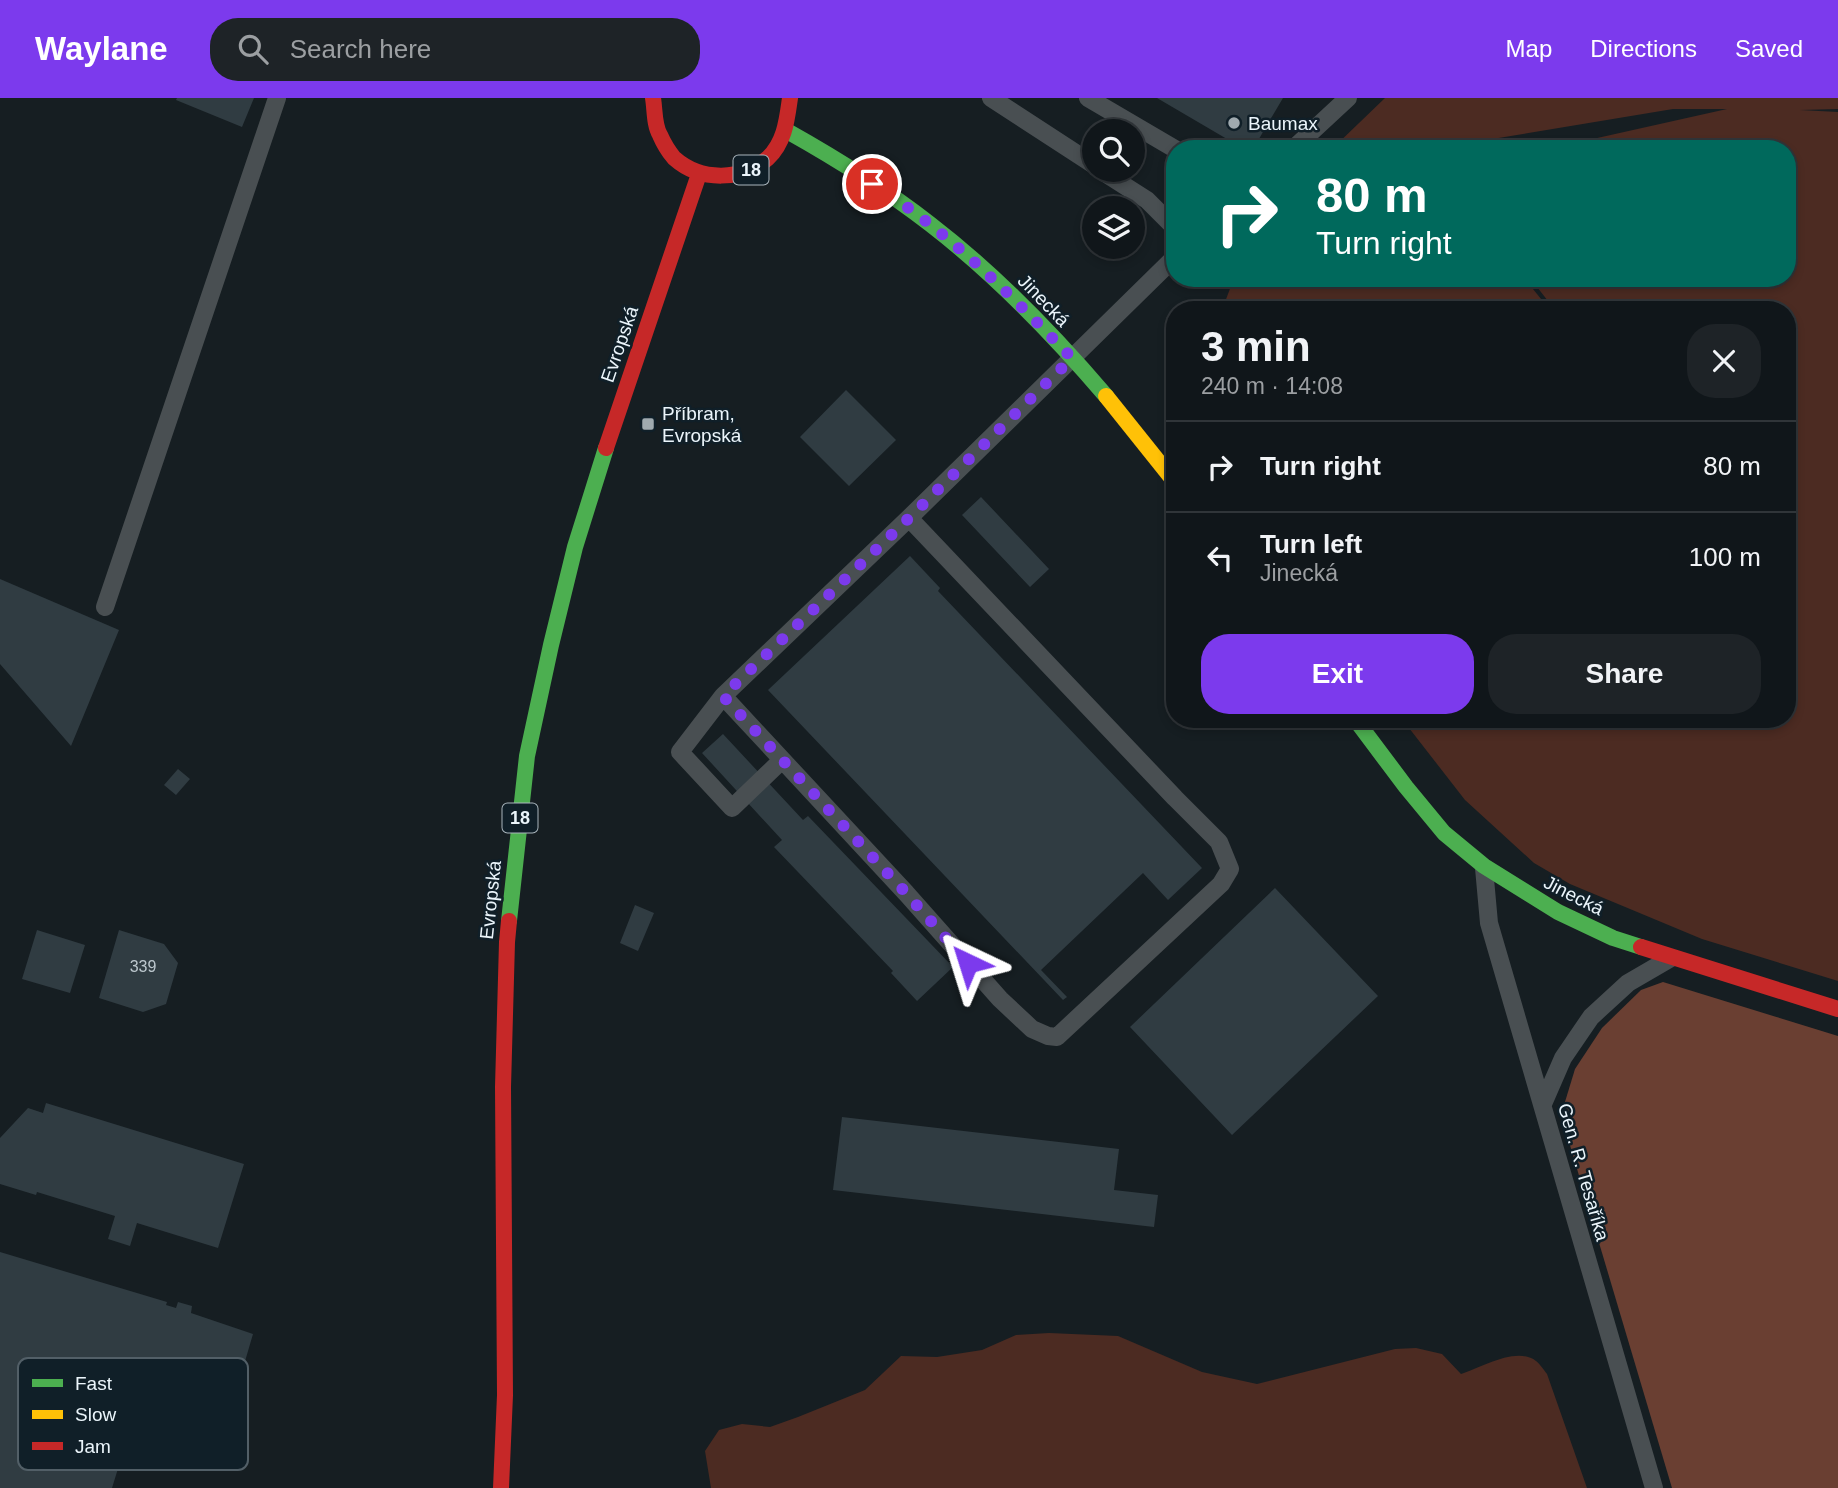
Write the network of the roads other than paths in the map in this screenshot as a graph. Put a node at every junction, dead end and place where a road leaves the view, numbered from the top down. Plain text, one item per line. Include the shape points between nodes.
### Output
1 (277, 98) edge
2 (653, 98) edge
3 (790, 98) edge
4 (991, 98) edge
5 (1088, 98) edge
6 (1348, 98) edge
7 (787, 131) junction
8 (1303, 140) edge
9 (1166, 144) edge
10 (1082, 157) edge
11 (699, 174) junction
12 (1119, 182) edge
13 (1166, 219) edge
14 (1166, 266) edge
15 (1072, 358) junction
16 (1166, 470) edge
17 (909, 518) junction
18 (105, 607) dead end
19 (723, 696) junction
20 (1362, 728) edge
21 (782, 760) junction
22 (1484, 866) junction
23 (1671, 958) junction
24 (1838, 1009) edge
25 (1543, 1104) junction
26 (501, 1488) edge
27 (1654, 1488) edge

1 - 18 lane
2 - 11 main road via 652,114 662,144 684,167
3 - 7 main road, 18
4 - 10 lane
5 - 9 lane
6 - 8 lane
7 - 11 main road, 18 via 758,167 729,177
7 - 15 main road, Jinecká via 891,195 949,240 1000,284
11 - 26 main road, Evropská / 18 via 575,547 527,756 507,942
12 - 13 lane
14 - 15 lane
15 - 16 main road, Jinecká
15 - 17 lane
17 - 19 lane
17 - 21 lane via 1219,842 1230,869 1221,884 1057,1037 1048,1036 1032,1029 1000,999
19 - 21 lane
19 - 21 lane via 680,752 732,808
20 - 22 main road, Jinecká via 1444,833
22 - 23 main road, Jinecká via 1558,912
22 - 25 lane, Gen. R. Tesaříka via 1489,923
23 - 24 main road, Jinecká
23 - 25 lane via 1628,983 1591,1017 1563,1058
25 - 27 lane, Gen. R. Tesaříka

